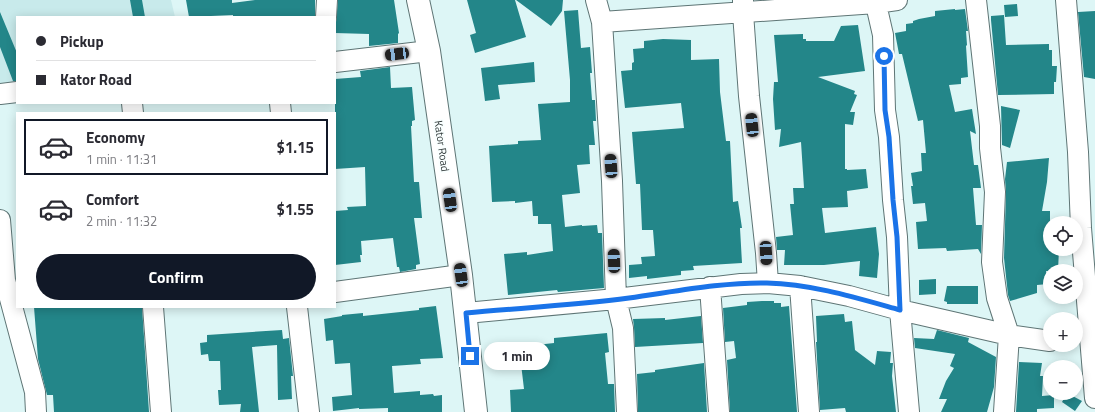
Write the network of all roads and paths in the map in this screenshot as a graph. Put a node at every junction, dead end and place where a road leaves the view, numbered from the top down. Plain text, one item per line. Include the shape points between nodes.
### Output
1 (327, 0) edge
2 (418, 0) edge
3 (596, 0) edge
4 (897, 0) edge
5 (976, 0) edge
6 (1066, 0) edge
7 (875, 2) edge
8 (743, 6) edge
9 (326, 16) edge
10 (602, 22) junction
11 (429, 51) junction
12 (336, 62) edge
13 (16, 92) edge
14 (0, 94) edge
15 (0, 220) edge
16 (461, 275) junction
17 (7, 280) edge
18 (768, 283) junction
19 (800, 286) junction
20 (710, 287) junction
21 (336, 292) edge
22 (616, 299) junction
23 (153, 308) edge
24 (297, 308) edge
25 (900, 310) junction
26 (466, 313) junction
27 (1009, 335) junction
28 (1043, 340) edge
29 (1088, 347) edge
30 (1095, 398) edge
31 (36, 412) edge
32 (160, 412) edge
33 (310, 412) edge
34 (476, 412) edge
35 (627, 412) edge
36 (719, 412) edge
37 (809, 412) edge
38 (909, 412) edge
39 (1004, 412) edge

1 - 9 street
2 - 11 main road, Kator Road
3 - 10 street
4 - 7 street
5 - 27 street via 995,192 992,262 997,298
6 - 29 street via 1078,152
7 - 8 street
7 - 25 street via 883,35 885,110 897,237
8 - 10 street
8 - 18 street via 749,96
10 - 22 street
11 - 12 street
11 - 16 main road, Kator Road
13 - 14 street
15 - 17 street
16 - 21 street
16 - 26 main road, Kator Road
17 - 31 street via 35,392
18 - 19 street
18 - 20 street
19 - 25 street
19 - 37 street
20 - 22 street
20 - 36 street
22 - 26 street
22 - 35 street via 623,328
23 - 32 street
24 - 33 street
25 - 27 street
25 - 38 street
26 - 34 main road, Kator Road
27 - 28 street
27 - 39 street
29 - 30 street

